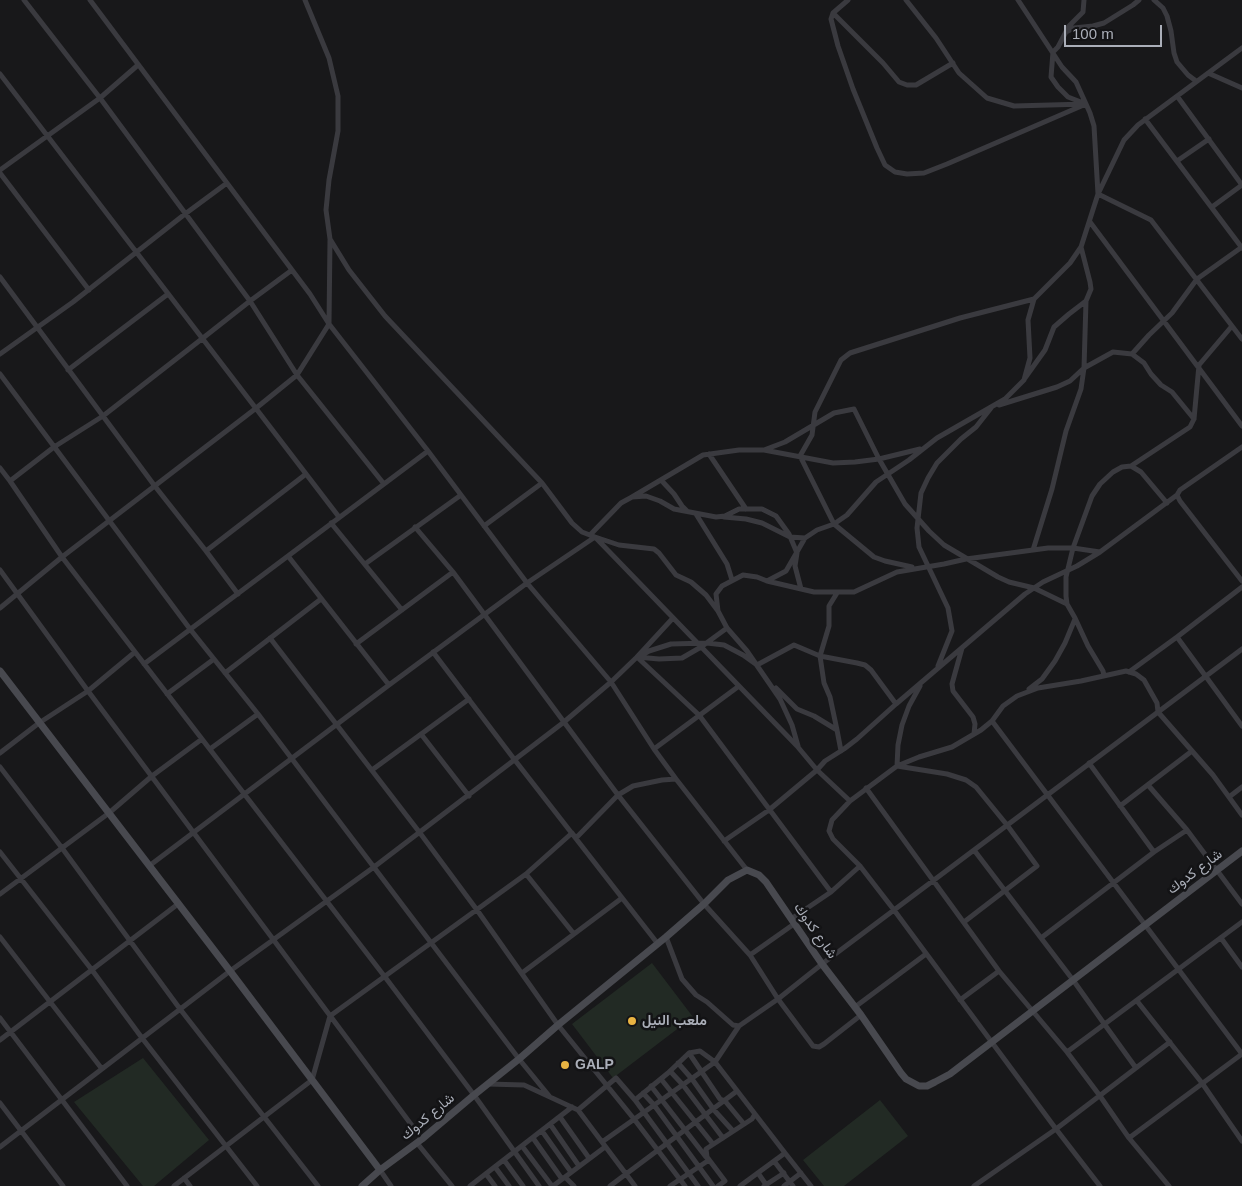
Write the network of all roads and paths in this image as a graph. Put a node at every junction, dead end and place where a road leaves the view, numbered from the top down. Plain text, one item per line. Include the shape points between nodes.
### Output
1 (24, 0) edge
2 (90, 0) edge
3 (305, 0) edge
4 (848, 0) edge
5 (906, 0) edge
6 (1018, 0) edge
7 (1084, 0) edge
8 (1139, 0) edge
9 (1154, 0) edge
10 (833, 13) junction
11 (1066, 32) junction
12 (1242, 48) edge
13 (1053, 52) junction
14 (953, 63) junction
15 (138, 65) junction
16 (1208, 73) junction
17 (0, 74) edge
18 (1196, 81) junction
19 (1242, 88) edge
20 (1177, 96) junction
21 (100, 98) junction
22 (1086, 104) junction
23 (1145, 119) junction
24 (46, 136) junction
25 (1209, 139) junction
26 (1177, 161) junction
27 (0, 171) edge
28 (227, 183) junction
29 (1242, 185) edge
30 (1098, 194) junction
31 (1212, 207) junction
32 (186, 214) junction
33 (1090, 222) junction
34 (330, 239) junction
35 (1081, 248) junction
36 (1242, 248) edge
37 (136, 253) junction
38 (292, 270) junction
39 (0, 277) edge
40 (1196, 279) junction
41 (89, 290) junction
42 (168, 294) junction
43 (1034, 299) junction
44 (250, 301) junction
45 (1086, 301) junction
46 (1164, 320) junction
47 (329, 324) junction
48 (1232, 326) junction
49 (38, 328) junction
50 (203, 338) junction
51 (1242, 339) edge
52 (0, 354) edge
53 (1132, 354) junction
54 (1084, 368) junction
55 (1199, 368) junction
56 (68, 370) junction
57 (0, 374) edge
58 (297, 375) junction
59 (1024, 380) junction
60 (992, 407) junction
61 (255, 409) junction
62 (103, 416) junction
63 (1194, 419) junction
64 (813, 425) junction
65 (1242, 426) edge
66 (54, 447) junction
67 (1242, 447) edge
68 (923, 449) junction
69 (764, 450) junction
70 (428, 451) junction
71 (710, 454) junction
72 (800, 456) junction
73 (879, 459) junction
74 (1131, 466) junction
75 (0, 468) edge
76 (306, 474) junction
77 (887, 474) junction
78 (661, 480) junction
79 (10, 481) junction
80 (542, 483) junction
81 (384, 484) junction
82 (154, 485) junction
83 (461, 495) junction
84 (1177, 495) junction
85 (632, 497) junction
86 (1167, 503) junction
87 (746, 509) junction
88 (688, 512) junction
89 (696, 514) junction
90 (721, 516) junction
91 (339, 517) junction
92 (109, 520) junction
93 (918, 520) junction
94 (332, 523) junction
95 (834, 524) junction
96 (484, 526) junction
97 (415, 527) junction
98 (592, 536) junction
99 (790, 536) junction
100 (805, 538) junction
101 (1073, 548) junction
102 (1033, 550) junction
103 (206, 551) junction
104 (1100, 552) junction
105 (797, 553) junction
106 (288, 556) junction
107 (62, 557) junction
108 (966, 559) junction
109 (365, 564) junction
110 (928, 566) junction
111 (915, 568) junction
112 (0, 570) edge
113 (1068, 570) junction
114 (453, 572) junction
115 (732, 580) junction
116 (768, 581) junction
117 (1242, 581) edge
118 (527, 583) junction
119 (1242, 587) edge
120 (1034, 588) junction
121 (801, 589) junction
122 (18, 593) junction
123 (836, 593) junction
124 (238, 594) junction
125 (321, 599) junction
126 (1067, 604) junction
127 (0, 608) edge
128 (402, 610) junction
129 (718, 611) junction
130 (484, 615) junction
131 (673, 618) junction
132 (1075, 618) junction
133 (727, 628) junction
134 (190, 629) junction
135 (1177, 637) junction
136 (270, 638) junction
137 (707, 643) junction
138 (356, 644) junction
139 (700, 645) junction
140 (962, 648) junction
141 (1240, 650) edge
142 (135, 652) junction
143 (433, 652) junction
144 (820, 656) junction
145 (637, 657) junction
146 (214, 659) junction
147 (1242, 659) edge
148 (144, 664) junction
149 (757, 665) junction
150 (937, 669) junction
151 (0, 671) edge
152 (1129, 672) junction
153 (225, 673) junction
154 (1104, 676) junction
155 (1206, 676) junction
156 (766, 678) junction
157 (924, 680) junction
158 (611, 682) junction
159 (389, 685) junction
160 (739, 686) junction
161 (88, 691) junction
162 (167, 694) junction
163 (1017, 696) junction
164 (469, 699) junction
165 (896, 704) junction
166 (1158, 712) junction
167 (258, 714) junction
168 (699, 715) junction
169 (992, 721) junction
170 (564, 722) junction
171 (40, 723) junction
172 (337, 724) junction
173 (1242, 726) edge
174 (836, 730) junction
175 (421, 734) junction
176 (974, 734) junction
177 (202, 739) junction
178 (654, 748) junction
179 (799, 748) junction
180 (210, 749) junction
181 (841, 751) junction
182 (1192, 752) junction
183 (0, 753) edge
184 (291, 758) junction
185 (514, 759) junction
186 (1090, 763) junction
187 (897, 766) junction
188 (0, 767) edge
189 (372, 770) junction
190 (817, 770) junction
191 (152, 776) junction
192 (676, 779) junction
193 (1148, 785) junction
194 (1242, 787) edge
195 (866, 788) junction
196 (244, 794) junction
197 (618, 795) junction
198 (1047, 795) junction
199 (469, 796) junction
200 (1229, 797) junction
201 (850, 801) junction
202 (1120, 806) junction
203 (768, 810) junction
204 (109, 813) junction
205 (1242, 815) edge
206 (1007, 825) junction
207 (1187, 830) junction
208 (193, 832) junction
209 (420, 832) junction
210 (576, 838) junction
211 (724, 841) junction
212 (62, 848) junction
213 (974, 850) junction
214 (0, 852) edge
215 (1154, 852) junction
216 (1242, 852) edge
217 (150, 866) junction
218 (860, 866) junction
219 (374, 867) junction
220 (747, 870) junction
221 (1218, 870) junction
222 (526, 874) junction
223 (20, 879) junction
224 (932, 881) junction
225 (1113, 884) junction
226 (1005, 890) junction
227 (831, 892) junction
228 (0, 894) edge
229 (622, 898) junction
230 (327, 901) junction
231 (178, 904) junction
232 (704, 904) junction
233 (1242, 904) edge
234 (477, 910) junction
235 (894, 910) junction
236 (792, 922) junction
237 (964, 922) junction
238 (1242, 922) edge
239 (1145, 926) junction
240 (574, 934) junction
241 (0, 937) edge
242 (666, 937) junction
243 (1041, 938) junction
244 (1221, 938) junction
245 (273, 940) junction
246 (130, 941) junction
247 (432, 943) junction
248 (658, 944) junction
249 (926, 954) junction
250 (750, 956) junction
251 (822, 964) junction
252 (1242, 967) edge
253 (92, 970) junction
254 (1178, 970) junction
255 (230, 971) junction
256 (999, 971) junction
257 (522, 973) junction
258 (385, 977) junction
259 (1074, 980) junction
260 (778, 999) junction
261 (960, 1000) junction
262 (1137, 1001) junction
263 (51, 1002) junction
264 (855, 1007) junction
265 (180, 1009) junction
266 (1034, 1011) junction
267 (861, 1015) junction
268 (330, 1016) junction
269 (0, 1018) edge
270 (558, 1025) junction
271 (1104, 1025) junction
272 (739, 1026) junction
273 (11, 1032) junction
274 (142, 1038) junction
275 (0, 1040) edge
276 (991, 1042) junction
277 (1170, 1042) junction
278 (1067, 1052) junction
279 (689, 1053) junction
280 (1242, 1054) edge
281 (519, 1059) junction
282 (715, 1062) junction
283 (678, 1063) junction
284 (1136, 1068) junction
285 (102, 1069) junction
286 (670, 1071) junction
287 (702, 1072) junction
288 (661, 1079) junction
289 (692, 1079) junction
290 (312, 1080) junction
291 (1202, 1083) junction
292 (488, 1084) junction
293 (683, 1085) junction
294 (607, 1086) junction
295 (651, 1086) junction
296 (737, 1091) junction
297 (672, 1092) junction
298 (643, 1093) junction
299 (474, 1095) junction
300 (1100, 1096) junction
301 (550, 1097) junction
302 (61, 1100) junction
303 (635, 1100) junction
304 (662, 1100) junction
305 (725, 1101) junction
306 (0, 1103) edge
307 (654, 1105) junction
308 (575, 1108) junction
309 (714, 1110) junction
310 (644, 1113) junction
311 (755, 1114) junction
312 (706, 1115) junction
313 (264, 1116) junction
314 (560, 1117) junction
315 (634, 1119) junction
316 (696, 1122) junction
317 (550, 1124) junction
318 (744, 1124) junction
319 (686, 1130) junction
320 (1056, 1130) junction
321 (21, 1131) junction
322 (542, 1131) junction
323 (733, 1131) junction
324 (677, 1137) junction
325 (533, 1138) junction
326 (723, 1138) junction
327 (1129, 1138) junction
328 (420, 1141) junction
329 (1242, 1141) edge
330 (603, 1144) junction
331 (667, 1144) junction
332 (713, 1144) junction
333 (522, 1146) junction
334 (0, 1147) edge
335 (226, 1147) junction
336 (515, 1151) junction
337 (658, 1151) junction
338 (785, 1153) junction
339 (589, 1158) junction
340 (708, 1159) junction
341 (504, 1160) junction
342 (774, 1161) junction
343 (579, 1166) junction
344 (700, 1166) junction
345 (495, 1167) junction
346 (380, 1170) junction
347 (572, 1172) junction
348 (689, 1173) junction
349 (758, 1173) junction
350 (784, 1173) junction
351 (801, 1173) junction
352 (486, 1174) junction
353 (626, 1175) junction
354 (184, 1178) junction
355 (563, 1178) junction
356 (680, 1179) junction
357 (727, 1183) edge
358 (478, 1184) edge
359 (791, 1184) edge
360 (614, 1185) edge
361 (766, 1185) edge
362 (63, 1186) edge
363 (127, 1186) edge
364 (174, 1186) edge
365 (190, 1186) edge
366 (257, 1186) edge
367 (318, 1186) edge
368 (362, 1186) edge
369 (391, 1186) edge
370 (452, 1186) edge
371 (470, 1186) edge
372 (495, 1186) edge
373 (509, 1186) edge
374 (523, 1186) edge
375 (539, 1186) edge
376 (552, 1186) edge
377 (574, 1186) edge
378 (635, 1186) edge
379 (670, 1186) edge
380 (685, 1186) edge
381 (698, 1186) edge
382 (714, 1186) edge
383 (718, 1186) edge
384 (741, 1186) edge
385 (784, 1186) edge
386 (811, 1186) edge
387 (974, 1186) edge
388 (1100, 1186) edge
389 (1169, 1186) edge

1 - 21 street
2 - 15 street
3 - 34 street via 329,58 338,96 338,131 326,210
4 - 10 street
5 - 14 street
6 - 13 street
7 - 11 street via 1083,12
8 - 11 street via 1104,23
9 - 18 street via 1166,16 1177,62
10 - 14 street via 899,82 906,85 916,85
10 - 22 street via 831,19 838,46 853,89 885,165 895,172 924,173
11 - 13 street
12 - 16 street
13 - 22 street via 1076,82
13 - 22 street via 1051,77 1068,97
14 - 22 street via 959,73 987,98 1014,106
15 - 21 street
15 - 28 street
16 - 18 street
16 - 19 street
17 - 24 street
18 - 20 street
20 - 23 street
20 - 25 street
21 - 24 street
21 - 32 street
22 - 30 street via 1094,126
23 - 26 street
23 - 30 street via 1124,140
24 - 27 street
24 - 37 street
25 - 26 street
25 - 29 street
26 - 31 street
27 - 41 street
28 - 32 street
28 - 38 street
29 - 31 street
30 - 33 street
30 - 40 street via 1151,220
31 - 36 street
32 - 37 street
32 - 44 street
33 - 35 street
33 - 46 street
34 - 47 street
34 - 80 street via 349,270 385,316
35 - 43 street
35 - 45 street via 1090,282
36 - 40 street
37 - 41 street
37 - 42 street
38 - 44 street
38 - 47 street
39 - 49 street
40 - 46 street
40 - 48 street
41 - 49 street
42 - 50 street
42 - 56 street
43 - 59 street via 1028,320 1030,358
43 - 64 street via 960,318 850,353 836,368 815,412
44 - 50 street
44 - 58 street
45 - 54 street
45 - 59 street via 1054,327 1045,350
46 - 53 street
46 - 55 street
47 - 58 street
47 - 70 street
48 - 51 street
48 - 55 street
49 - 52 street
49 - 56 street
50 - 61 street
50 - 62 street
53 - 54 street via 1113,352
53 - 63 street via 1144,363 1161,385 1172,392
54 - 60 street via 1070,381 1057,387
54 - 102 street via 1081,389 1066,430
55 - 63 street
55 - 65 street
56 - 62 street
57 - 66 street
58 - 61 street
58 - 81 street
59 - 60 street via 1006,399
60 - 68 street
60 - 93 street via 976,427 937,463 921,493
61 - 76 street
61 - 82 street
62 - 66 street
62 - 82 street
63 - 74 street via 1190,427
64 - 69 street
64 - 72 street via 812,435
64 - 73 street via 834,413 854,408
66 - 79 street
66 - 92 street
67 - 84 street
68 - 73 street
68 - 77 street
69 - 71 street
69 - 72 street
70 - 81 street
70 - 83 street
71 - 78 street
71 - 87 street
72 - 73 street via 834,462
72 - 95 street
73 - 77 street
74 - 86 street via 1141,472
74 - 101 street via 1113,472 1100,484 1092,496
75 - 79 street
76 - 91 street
76 - 103 street
77 - 93 street
77 - 95 street
78 - 85 street
78 - 88 street
79 - 107 street
80 - 96 street
80 - 98 street via 572,523
81 - 91 street
82 - 92 street
82 - 103 street
83 - 96 street
83 - 97 street
84 - 86 street
84 - 117 street
85 - 88 street via 646,496
85 - 98 street via 621,503
86 - 104 street
87 - 90 street
87 - 99 street via 762,509 776,516
88 - 89 street
89 - 90 street
89 - 115 street via 727,564
90 - 99 street via 762,523
91 - 94 street
92 - 107 street
92 - 134 street
93 - 108 street via 944,545
93 - 110 street via 919,547
94 - 106 street
94 - 109 street
95 - 100 street
95 - 111 street via 874,557
96 - 118 street
97 - 109 street
97 - 114 street
98 - 118 street
98 - 129 street via 654,549 676,575 691,582
98 - 131 street
99 - 100 street
99 - 105 street
100 - 105 street
101 - 102 street
101 - 104 street
101 - 113 street
102 - 108 street
103 - 124 street
104 - 113 street
105 - 116 street via 786,571
105 - 121 street via 795,566
106 - 124 street
106 - 125 street
107 - 122 street
107 - 142 street
108 - 110 street
108 - 120 street via 1009,582
109 - 128 street
110 - 111 street
110 - 150 street via 948,608 952,631
111 - 123 street via 897,572 854,592
112 - 122 street
113 - 120 street
113 - 126 street
114 - 128 street
114 - 130 street
115 - 116 street via 743,575
115 - 129 street via 716,594
116 - 121 street
118 - 130 street
118 - 158 street
119 - 135 street
120 - 126 street
120 - 140 street
121 - 123 street
122 - 127 street
122 - 161 street
123 - 144 street via 829,606 829,626
124 - 134 street
125 - 136 street
125 - 138 street
126 - 132 street
128 - 138 street
129 - 133 street
130 - 143 street
130 - 170 street
131 - 139 street
131 - 145 street
132 - 154 street
132 - 163 street via 1065,643 1042,679
133 - 137 street
133 - 149 street
134 - 146 street
134 - 148 street
135 - 152 street
135 - 155 street
136 - 153 street
136 - 172 street
137 - 139 street
137 - 149 street via 724,645
138 - 159 street
139 - 145 street via 671,644
139 - 145 street via 682,658
139 - 160 street
140 - 150 street
140 - 176 street via 952,684 973,717
141 - 147 street
141 - 155 street
142 - 148 street
142 - 161 street
143 - 159 street
143 - 164 street
144 - 149 street via 794,645
144 - 165 street via 865,665
144 - 174 street
145 - 158 street
145 - 168 street
146 - 153 street
146 - 162 street
148 - 162 street
149 - 156 street
150 - 157 street
151 - 171 street
152 - 154 street
152 - 166 street via 1144,680 1157,702
153 - 167 street
154 - 163 street via 1038,688
155 - 166 street
155 - 173 street
156 - 174 street via 797,709
156 - 179 street via 792,724
157 - 165 street
157 - 187 street via 902,725
158 - 170 street
158 - 178 street
159 - 172 street
160 - 168 street
160 - 179 street
161 - 171 street
161 - 191 street
162 - 177 street
163 - 169 street via 1003,706
164 - 175 street
164 - 185 street
165 - 181 street
166 - 182 street
166 - 186 street
167 - 180 street
167 - 184 street
168 - 178 street
168 - 203 street
169 - 176 street
169 - 198 street
170 - 185 street
170 - 197 street
171 - 183 street
171 - 204 street
172 - 184 street
172 - 189 street
174 - 181 street
175 - 189 street
175 - 199 street
176 - 187 street via 952,747
177 - 180 street
177 - 191 street
178 - 192 street
179 - 190 street
180 - 196 street
181 - 190 street
182 - 193 street
182 - 200 street
184 - 196 street
184 - 219 street
185 - 199 street
185 - 210 street
186 - 198 street
186 - 202 street
187 - 195 street
187 - 206 street via 966,780 976,786
188 - 212 street
189 - 209 street
190 - 201 street
190 - 203 street
191 - 204 street
191 - 208 street
192 - 197 street via 633,786
192 - 211 street
193 - 202 street
193 - 207 street
194 - 200 street
195 - 201 street
195 - 224 street
196 - 208 street
196 - 230 street
197 - 210 street
197 - 232 street
198 - 206 street
198 - 225 street
199 - 209 street
200 - 205 street
201 - 218 street via 832,820 829,832
202 - 215 street
203 - 211 street
203 - 227 street
204 - 212 street
204 - 217 street
206 - 213 street
206 - 226 street via 1037,866
207 - 215 street
207 - 221 street
208 - 217 street
208 - 245 street
209 - 219 street
209 - 234 street
210 - 222 street via 572,834
210 - 229 street
211 - 220 street
212 - 223 street
212 - 246 street
213 - 224 street
213 - 226 street
214 - 223 street
215 - 225 street
216 - 221 street, شارع كدوك
217 - 231 street
218 - 227 street
218 - 235 street
219 - 230 street
219 - 247 street
220 - 232 street, شارع كدوك via 728,880
220 - 236 street, شارع كدوك via 766,882
221 - 233 street
221 - 239 street, شارع كدوك
222 - 234 street
222 - 240 street
223 - 228 street
223 - 253 street
224 - 235 street
224 - 237 street
225 - 239 street
225 - 243 street
226 - 237 street
226 - 243 street
227 - 236 street
229 - 240 street
229 - 248 street
230 - 245 street
230 - 258 street
231 - 246 street
231 - 255 street
232 - 242 street, شارع كدوك
232 - 250 street
234 - 247 street
234 - 257 street
235 - 249 street
235 - 251 street
236 - 250 street
236 - 251 street, شارع كدوك
237 - 256 street
238 - 244 street
239 - 254 street
239 - 259 street, شارع كدوك
240 - 257 street
241 - 263 street
242 - 248 street, شارع كدوك
242 - 272 street via 682,979 732,1025
243 - 259 street
244 - 252 street
244 - 254 street
245 - 255 street
245 - 268 street
246 - 253 street
246 - 265 street
247 - 258 street
247 - 281 street
248 - 270 street, شارع كدوك
249 - 261 street
249 - 264 street
250 - 260 street
251 - 260 street
251 - 264 street, شارع كدوك
253 - 263 street
253 - 274 street
254 - 262 street
254 - 280 street
255 - 265 street
255 - 290 street
256 - 261 street
256 - 266 street
257 - 270 street
258 - 268 street
258 - 299 street
259 - 266 street, شارع كدوك
259 - 271 street
260 - 267 street via 813,1046 824,1044
260 - 272 street
261 - 276 street
262 - 271 street
262 - 277 street
263 - 273 street
263 - 285 street
264 - 267 street, شارع كدوك
265 - 274 street
265 - 313 street
266 - 276 street, شارع كدوك
266 - 278 street
267 - 276 street, شارع كدوك via 901,1073 919,1086 927,1086 950,1074
268 - 290 street
268 - 328 street
269 - 273 street
270 - 281 street, شارع كدوك
270 - 294 street
271 - 278 street
271 - 284 street
272 - 282 street
273 - 275 street
273 - 302 street
274 - 285 street
274 - 335 street
276 - 320 street
277 - 284 street
277 - 291 street
278 - 300 street
279 - 282 street via 700,1051
279 - 283 street
279 - 287 street
280 - 291 street
281 - 292 street, شارع كدوك
281 - 301 street
282 - 287 street
282 - 296 street
283 - 286 street
283 - 289 street
284 - 300 street
285 - 302 street
286 - 288 street
286 - 293 street
287 - 289 street
287 - 305 street via 720,1099
288 - 295 street
288 - 297 street
289 - 293 street
289 - 309 street
290 - 313 street
290 - 346 street
291 - 327 street
291 - 329 street
292 - 299 street, شارع كدوك
292 - 301 street via 524,1085
293 - 297 street
293 - 312 street
294 - 303 street via 616,1078
294 - 308 street
294 - 315 street
295 - 298 street
295 - 304 street
296 - 305 street
296 - 311 street
297 - 304 street
297 - 316 street
298 - 303 street
298 - 307 street
299 - 328 street, شارع كدوك
299 - 336 street
300 - 320 street
300 - 327 street
301 - 308 street
302 - 321 street
302 - 363 street
303 - 310 street
304 - 307 street
304 - 319 street
305 - 309 street
305 - 318 street
306 - 321 street
307 - 310 street
307 - 324 street
308 - 314 street
308 - 330 street
309 - 312 street
309 - 323 street
310 - 315 street
310 - 331 street
311 - 318 street
311 - 338 street
312 - 316 street
312 - 326 street
313 - 335 street
313 - 367 street
314 - 317 street
314 - 339 street
315 - 330 street
315 - 337 street
316 - 319 street
316 - 332 street
317 - 322 street
317 - 343 street
318 - 323 street
319 - 324 street
319 - 340 street
320 - 387 street
320 - 388 street
321 - 334 street
321 - 362 street
322 - 325 street
322 - 347 street
323 - 326 street
324 - 331 street
324 - 344 street
325 - 333 street
325 - 355 street
326 - 332 street
327 - 389 street
328 - 346 street, شارع كدوك
328 - 370 street
330 - 339 street
330 - 353 street
331 - 337 street
331 - 348 street
332 - 340 street via 706,1149
333 - 336 street
333 - 376 street
335 - 354 street
335 - 366 street
336 - 341 street
336 - 375 street
337 - 353 street
337 - 356 street
338 - 342 street
338 - 351 street
339 - 343 street
340 - 344 street
340 - 357 street
341 - 345 street
341 - 374 street
342 - 349 street
342 - 350 street
343 - 347 street
344 - 348 street
344 - 382 street
345 - 352 street
345 - 373 street
346 - 368 street, شارع كدوك
346 - 369 street
347 - 355 street
348 - 356 street
348 - 381 street
349 - 361 street
349 - 384 street
350 - 359 street
350 - 361 street
351 - 359 street
351 - 386 street
352 - 358 street
352 - 372 street
353 - 360 street
353 - 378 street
354 - 364 street
354 - 365 street
355 - 376 street
355 - 377 street
356 - 379 street
356 - 380 street
357 - 383 street
358 - 371 street
359 - 385 street

